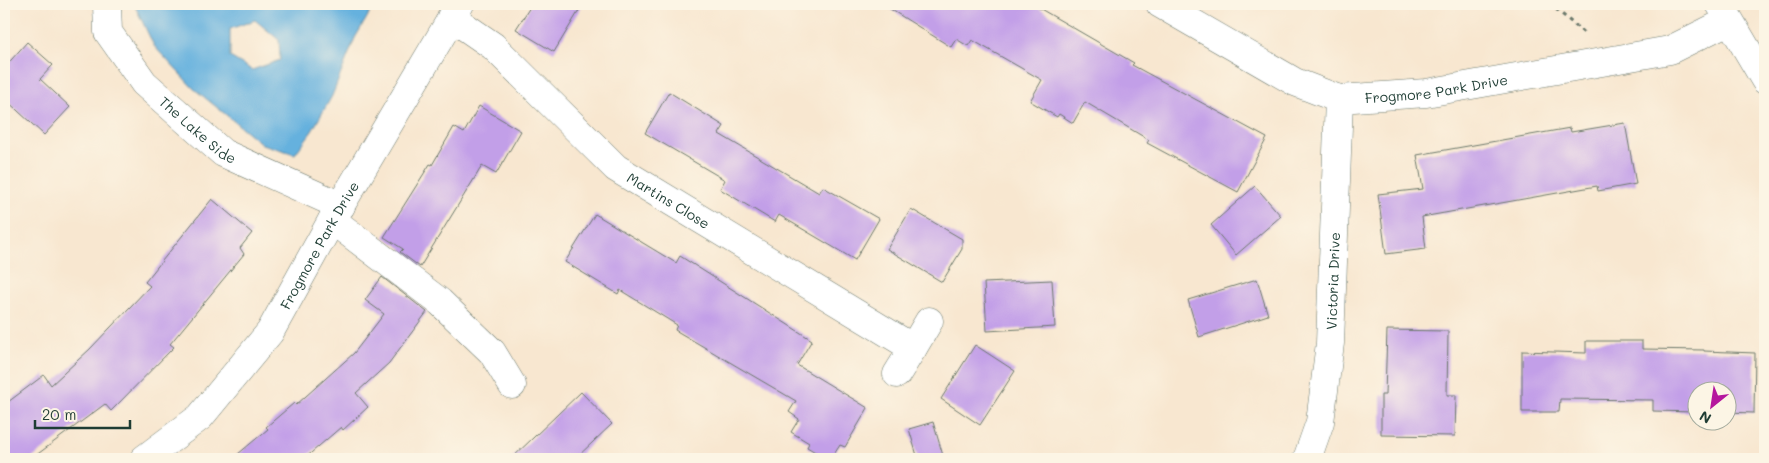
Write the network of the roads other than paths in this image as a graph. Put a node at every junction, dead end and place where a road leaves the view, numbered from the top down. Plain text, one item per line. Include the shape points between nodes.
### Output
1 (107, 4) edge
2 (1160, 4) edge
3 (456, 11) edge
4 (1724, 12) edge
5 (1765, 80) edge
6 (1339, 99) junction
7 (336, 213) junction
8 (930, 321) dead end
9 (913, 348) junction
10 (897, 374) dead end
11 (512, 385) dead end
12 (144, 459) edge
13 (1307, 459) edge

1 - 7 street, The Lake Side via 108,32 144,83 223,153
2 - 6 street, Frogmore Park Drive via 1295,82
3 - 7 street, Frogmore Park Drive
3 - 9 street, Martins Close via 616,168
4 - 5 street
4 - 6 street, Frogmore Park Drive via 1670,50 1426,93
6 - 13 street, Victoria Drive via 1330,343 1320,422
7 - 11 street, The Lake Side via 440,302 492,352
7 - 12 street, Frogmore Park Drive via 270,332 200,417
8 - 9 street
9 - 10 street

